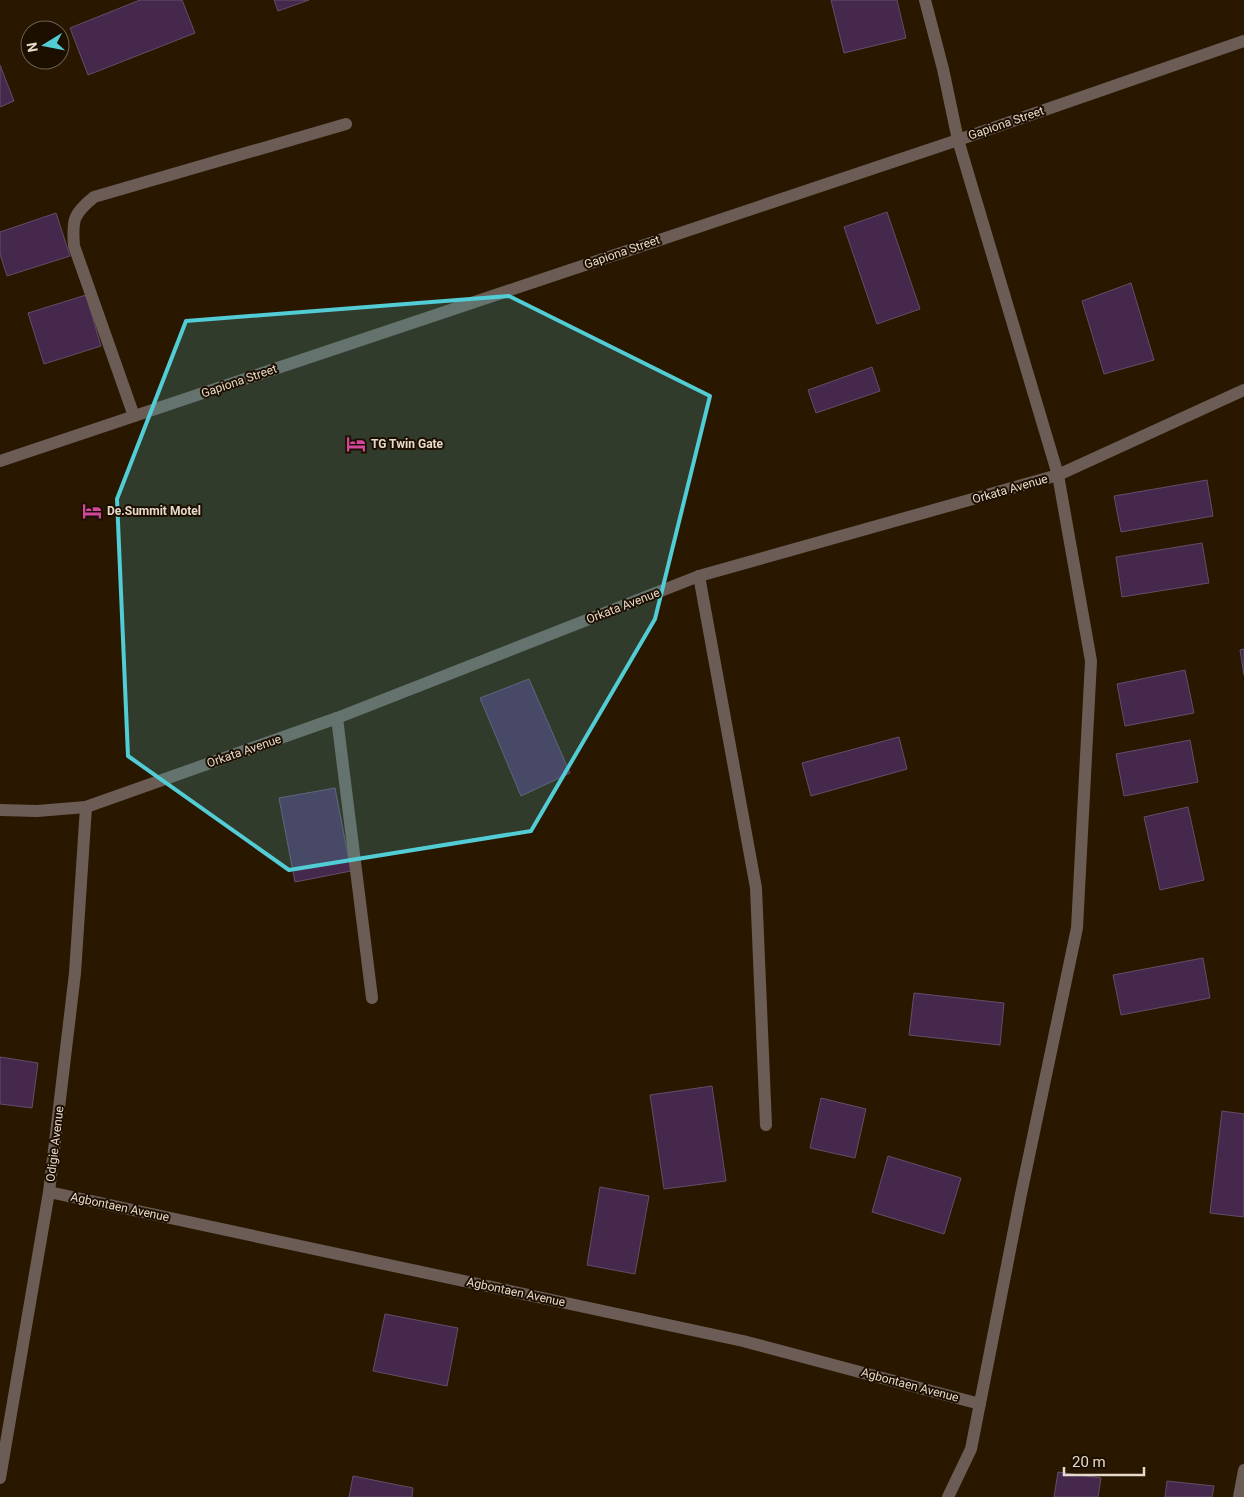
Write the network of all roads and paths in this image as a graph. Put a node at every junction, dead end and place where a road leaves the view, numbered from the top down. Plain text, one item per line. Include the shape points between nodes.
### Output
1 (925, 0) edge
2 (1244, 41) edge
3 (346, 124) dead end
4 (958, 140) junction
5 (1244, 390) edge
6 (134, 416) junction
7 (0, 461) edge
8 (1058, 475) junction
9 (699, 576) junction
10 (337, 718) junction
11 (86, 807) junction
12 (0, 810) edge
13 (372, 998) dead end
14 (766, 1125) dead end
15 (49, 1192) junction
16 (980, 1404) junction
17 (1244, 1470) edge
18 (0, 1478) edge
19 (948, 1497) edge
20 (1239, 1497) edge

1 - 4 street
2 - 4 street, Gapiona Street
3 - 6 street via 94,197 78,209 72,228 74,246
4 - 6 street, Gapiona Street
4 - 8 street
5 - 8 street, Orkata Avenue
6 - 7 street, Gapiona Street
8 - 9 street, Orkata Avenue
8 - 16 street via 1091,661 1077,928
9 - 10 street, Orkata Avenue
9 - 14 street via 756,888
10 - 11 street, Orkata Avenue
10 - 13 street
11 - 12 street, Orkata Avenue
11 - 15 street, Odigie Avenue via 75,973
15 - 16 street, Agbontaen Avenue via 743,1341
15 - 18 street, Odigie Avenue
16 - 19 street via 971,1448
17 - 20 street

